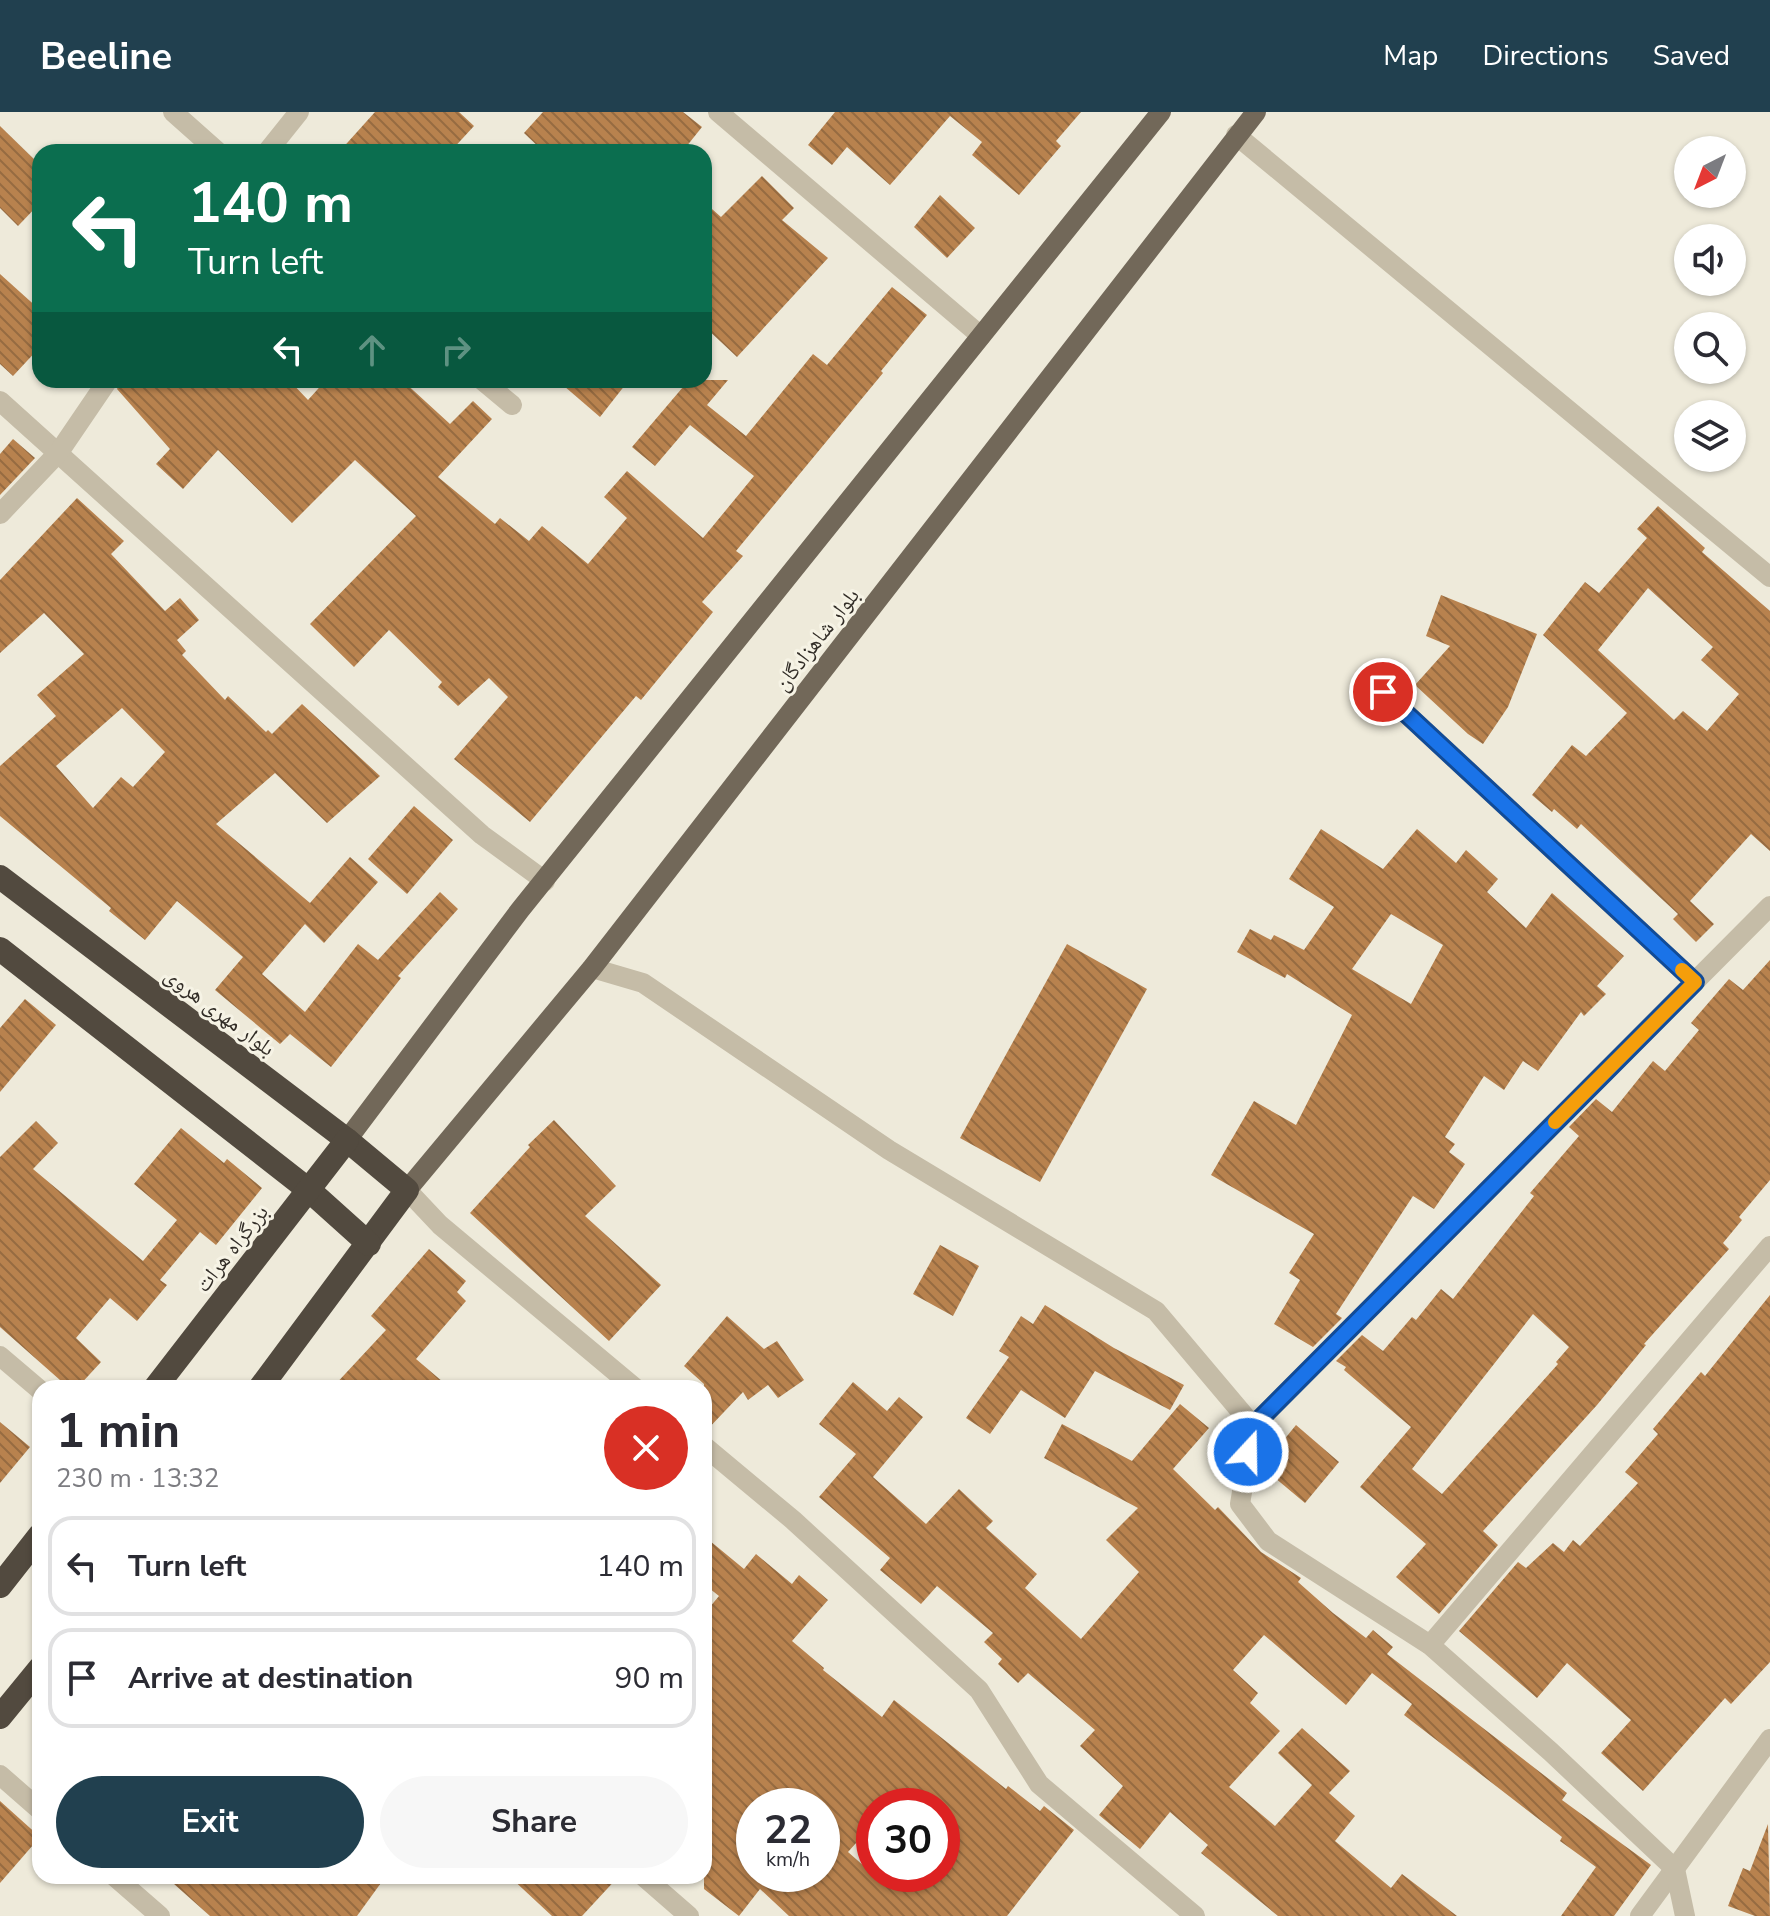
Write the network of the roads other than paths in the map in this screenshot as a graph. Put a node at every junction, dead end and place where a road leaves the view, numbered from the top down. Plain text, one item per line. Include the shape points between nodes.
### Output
1 (173, 112) edge
2 (299, 112) edge
3 (718, 112) edge
4 (1161, 112) edge
5 (1256, 112) edge
6 (1236, 135) junction
7 (209, 144) edge
8 (273, 144) edge
9 (981, 336) junction
10 (103, 388) edge
11 (492, 388) edge
12 (0, 401) edge
13 (512, 405) dead end
14 (59, 452) junction
15 (0, 514) edge
16 (1770, 577) edge
17 (1383, 692) dead end
18 (0, 877) edge
19 (545, 881) junction
20 (1770, 906) edge
21 (0, 949) edge
22 (592, 968) junction
23 (1695, 982) junction
24 (347, 1140) junction
25 (407, 1190) junction
26 (310, 1191) junction
27 (369, 1244) junction
28 (1770, 1246) edge
29 (0, 1356) edge
30 (161, 1380) edge
31 (266, 1380) edge
32 (625, 1380) edge
33 (32, 1383) edge
34 (1253, 1426) junction
35 (712, 1453) edge
36 (32, 1545) edge
37 (0, 1586) edge
38 (1430, 1645) junction
39 (32, 1678) edge
40 (0, 1717) edge
41 (1770, 1739) edge
42 (0, 1775) edge
43 (32, 1803) edge
44 (1675, 1869) junction
45 (123, 1884) edge
46 (652, 1884) edge
47 (160, 1916) edge
48 (689, 1916) edge
49 (1195, 1916) edge
50 (1640, 1916) edge
51 (1685, 1916) edge

1 - 7 street
2 - 8 street
3 - 9 street
4 - 9 main road
5 - 6 main road, بلوار شاهزادگان
6 - 16 street
6 - 22 main road, بلوار شاهزادگان
9 - 19 main road
10 - 14 street
11 - 13 street
12 - 14 street
14 - 15 street
14 - 19 street via 482,835
17 - 23 street
18 - 24 highway, بلوار مهری هروی
19 - 24 main road
20 - 23 street
21 - 26 highway
22 - 25 main road, بلوار شاهزادگان
22 - 34 street via 643,983 889,1150 1156,1311
23 - 34 street
24 - 25 highway, بلوار مهری هروی
24 - 26 highway, بزرگراه هرات
25 - 27 highway
25 - 32 street via 440,1225
26 - 27 highway
26 - 30 highway, بزرگراه هرات
27 - 31 highway
28 - 38 street
29 - 33 street
34 - 38 street via 1240,1504 1268,1541
35 - 49 street via 979,1690 1039,1784
36 - 37 highway
38 - 44 street
39 - 40 highway
41 - 44 street
42 - 43 street
44 - 50 street
44 - 51 street
45 - 47 street
46 - 48 street

